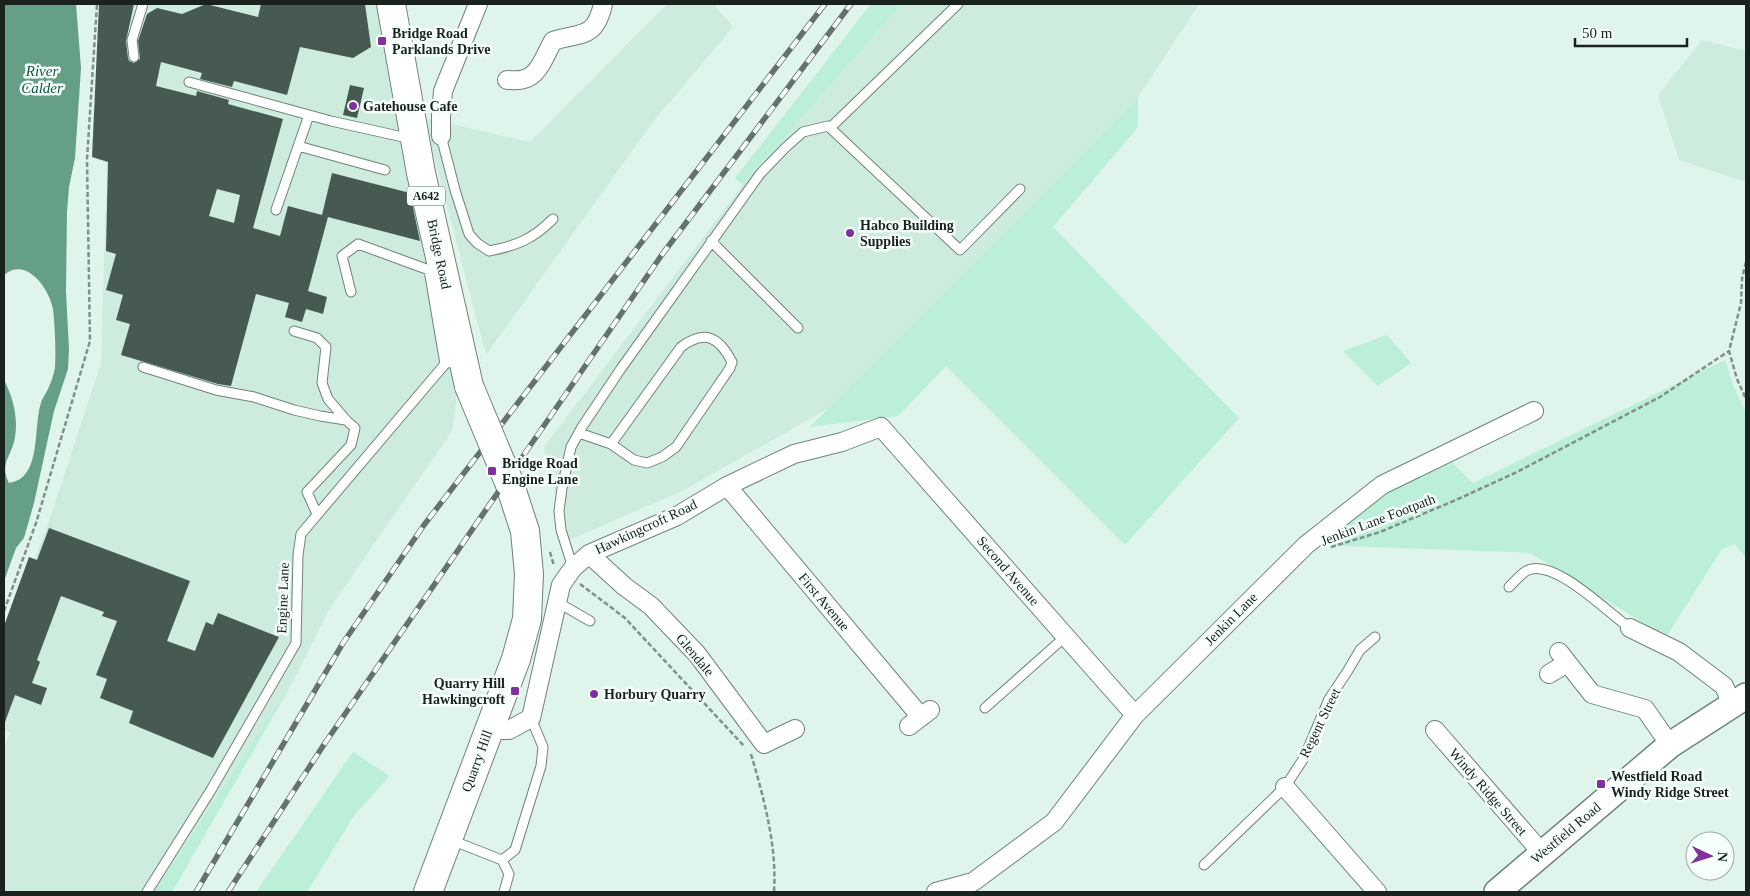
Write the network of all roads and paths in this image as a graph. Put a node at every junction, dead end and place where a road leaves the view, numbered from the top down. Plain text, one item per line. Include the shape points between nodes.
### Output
1 (97, 4) edge
2 (143, 4) edge
3 (391, 4) edge
4 (478, 4) edge
5 (603, 4) edge
6 (958, 4) edge
7 (134, 58) dead end
8 (507, 80) dead end
9 (189, 82) dead end
10 (309, 115) junction
11 (830, 128) junction
12 (428, 138) junction
13 (298, 146) junction
14 (385, 170) dead end
15 (1020, 189) dead end
16 (276, 210) dead end
17 (553, 219) dead end
18 (711, 241) junction
19 (1746, 262) edge
20 (1746, 275) edge
21 (1742, 279) junction
22 (351, 292) dead end
23 (798, 328) dead end
24 (294, 331) dead end
25 (1730, 351) junction
26 (454, 361) junction
27 (143, 367) dead end
28 (1746, 399) edge
29 (1534, 411) dead end
30 (346, 420) junction
31 (881, 427) joint
32 (579, 433) junction
33 (612, 444) junction
34 (509, 482) joint
35 (728, 486) junction
36 (318, 514) junction
37 (1323, 549) dead end
38 (589, 554) junction
39 (570, 571) junction
40 (1509, 587) dead end
41 (557, 602) junction
42 (4, 611) edge
43 (590, 621) dead end
44 (1630, 628) joint
45 (1066, 636) junction
46 (1375, 637) dead end
47 (1549, 674) dead end
48 (1739, 700) edge
49 (986, 708) dead end
50 (1135, 715) junction
51 (531, 718) junction
52 (920, 718) dead end
53 (795, 729) dead end
54 (488, 730) junction
55 (1434, 730) dead end
56 (1670, 745) junction
57 (744, 746) dead end
58 (750, 753) dead end
59 (1285, 787) junction
60 (448, 838) junction
61 (1542, 854) junction
62 (502, 860) junction
63 (1204, 865) dead end
64 (147, 892) edge
65 (428, 892) edge
66 (504, 892) edge
67 (774, 892) edge
68 (936, 892) edge
69 (1376, 892) edge
70 (1497, 892) edge

1 - 42 path via 87,159 90,341 36,524
2 - 7 lane via 132,40
3 - 12 highway, Bridge Road / A642
4 - 12 street via 443,91 441,116
5 - 8 street via 599,18 583,35 553,41 533,75
6 - 11 lane
9 - 10 lane
10 - 12 lane
10 - 13 lane
11 - 15 lane via 960,250
11 - 18 lane via 803,132 785,148 760,174
12 - 17 lane via 455,190 469,234 489,251 521,243
12 - 26 highway, Bridge Road / A642
13 - 14 lane
13 - 16 lane
18 - 23 lane
18 - 32 lane
19 - 21 path
20 - 21 path
21 - 25 path via 1741,304
22 - 26 lane via 342,256 358,244 429,270
24 - 30 lane via 317,338 326,347 322,383 328,399
25 - 28 path
25 - 37 path, Jenkin Lane Footpath via 1660,397 1517,472 1380,532
26 - 34 highway, Bridge Road / A642, bridge via 469,386
26 - 36 lane, Engine Lane
27 - 30 lane via 216,390
29 - 50 street, Jenkin Lane via 1382,486 1306,545
30 - 36 lane via 355,428 351,445 307,492
31 - 35 street, Hawkingcroft Road via 842,442 794,454
31 - 45 street, Second Avenue
32 - 33 lane
32 - 39 lane via 572,447 559,511
33 - 33 lane via 634,460 647,463 676,447 730,368 732,362 721,345 704,336 692,338 681,347
34 - 54 highway, Quarry Hill / A642 via 525,531 529,574 527,619 516,659
35 - 38 street, Hawkingcroft Road via 677,516
35 - 52 street, First Avenue
36 - 64 lane, Engine Lane via 301,534 296,643 211,790
38 - 39 street, Hawkingcroft Road
38 - 53 street, Glendale via 651,606 697,654 764,744
39 - 41 street, Hawkingcroft Road via 561,585
39 - 57 path via 625,618
40 - 44 lane via 1527,571 1544,570 1580,588
41 - 43 lane
41 - 51 street, Hawkingcroft Road
44 - 48 street, Westfield Road via 1679,652
45 - 49 lane
45 - 50 street, Second Avenue
46 - 59 lane, Regent Street via 1360,650 1329,699 1304,758
47 - 56 street via 1563,658 1592,694 1645,709
48 - 56 main road, Westfield Road
50 - 68 street, Jenkin Lane via 1054,822 972,882
51 - 54 street via 509,730
51 - 62 lane via 543,747 541,766 514,850
54 - 60 highway, Quarry Hill / A642
55 - 61 street, Windy Ridge Street
56 - 61 main road, Westfield Road
58 - 67 path via 765,802 775,868
59 - 63 lane, Regent Street
59 - 69 street
60 - 62 lane
60 - 65 highway, Quarry Hill / A642
61 - 70 main road, Westfield Road
62 - 66 lane via 509,874

